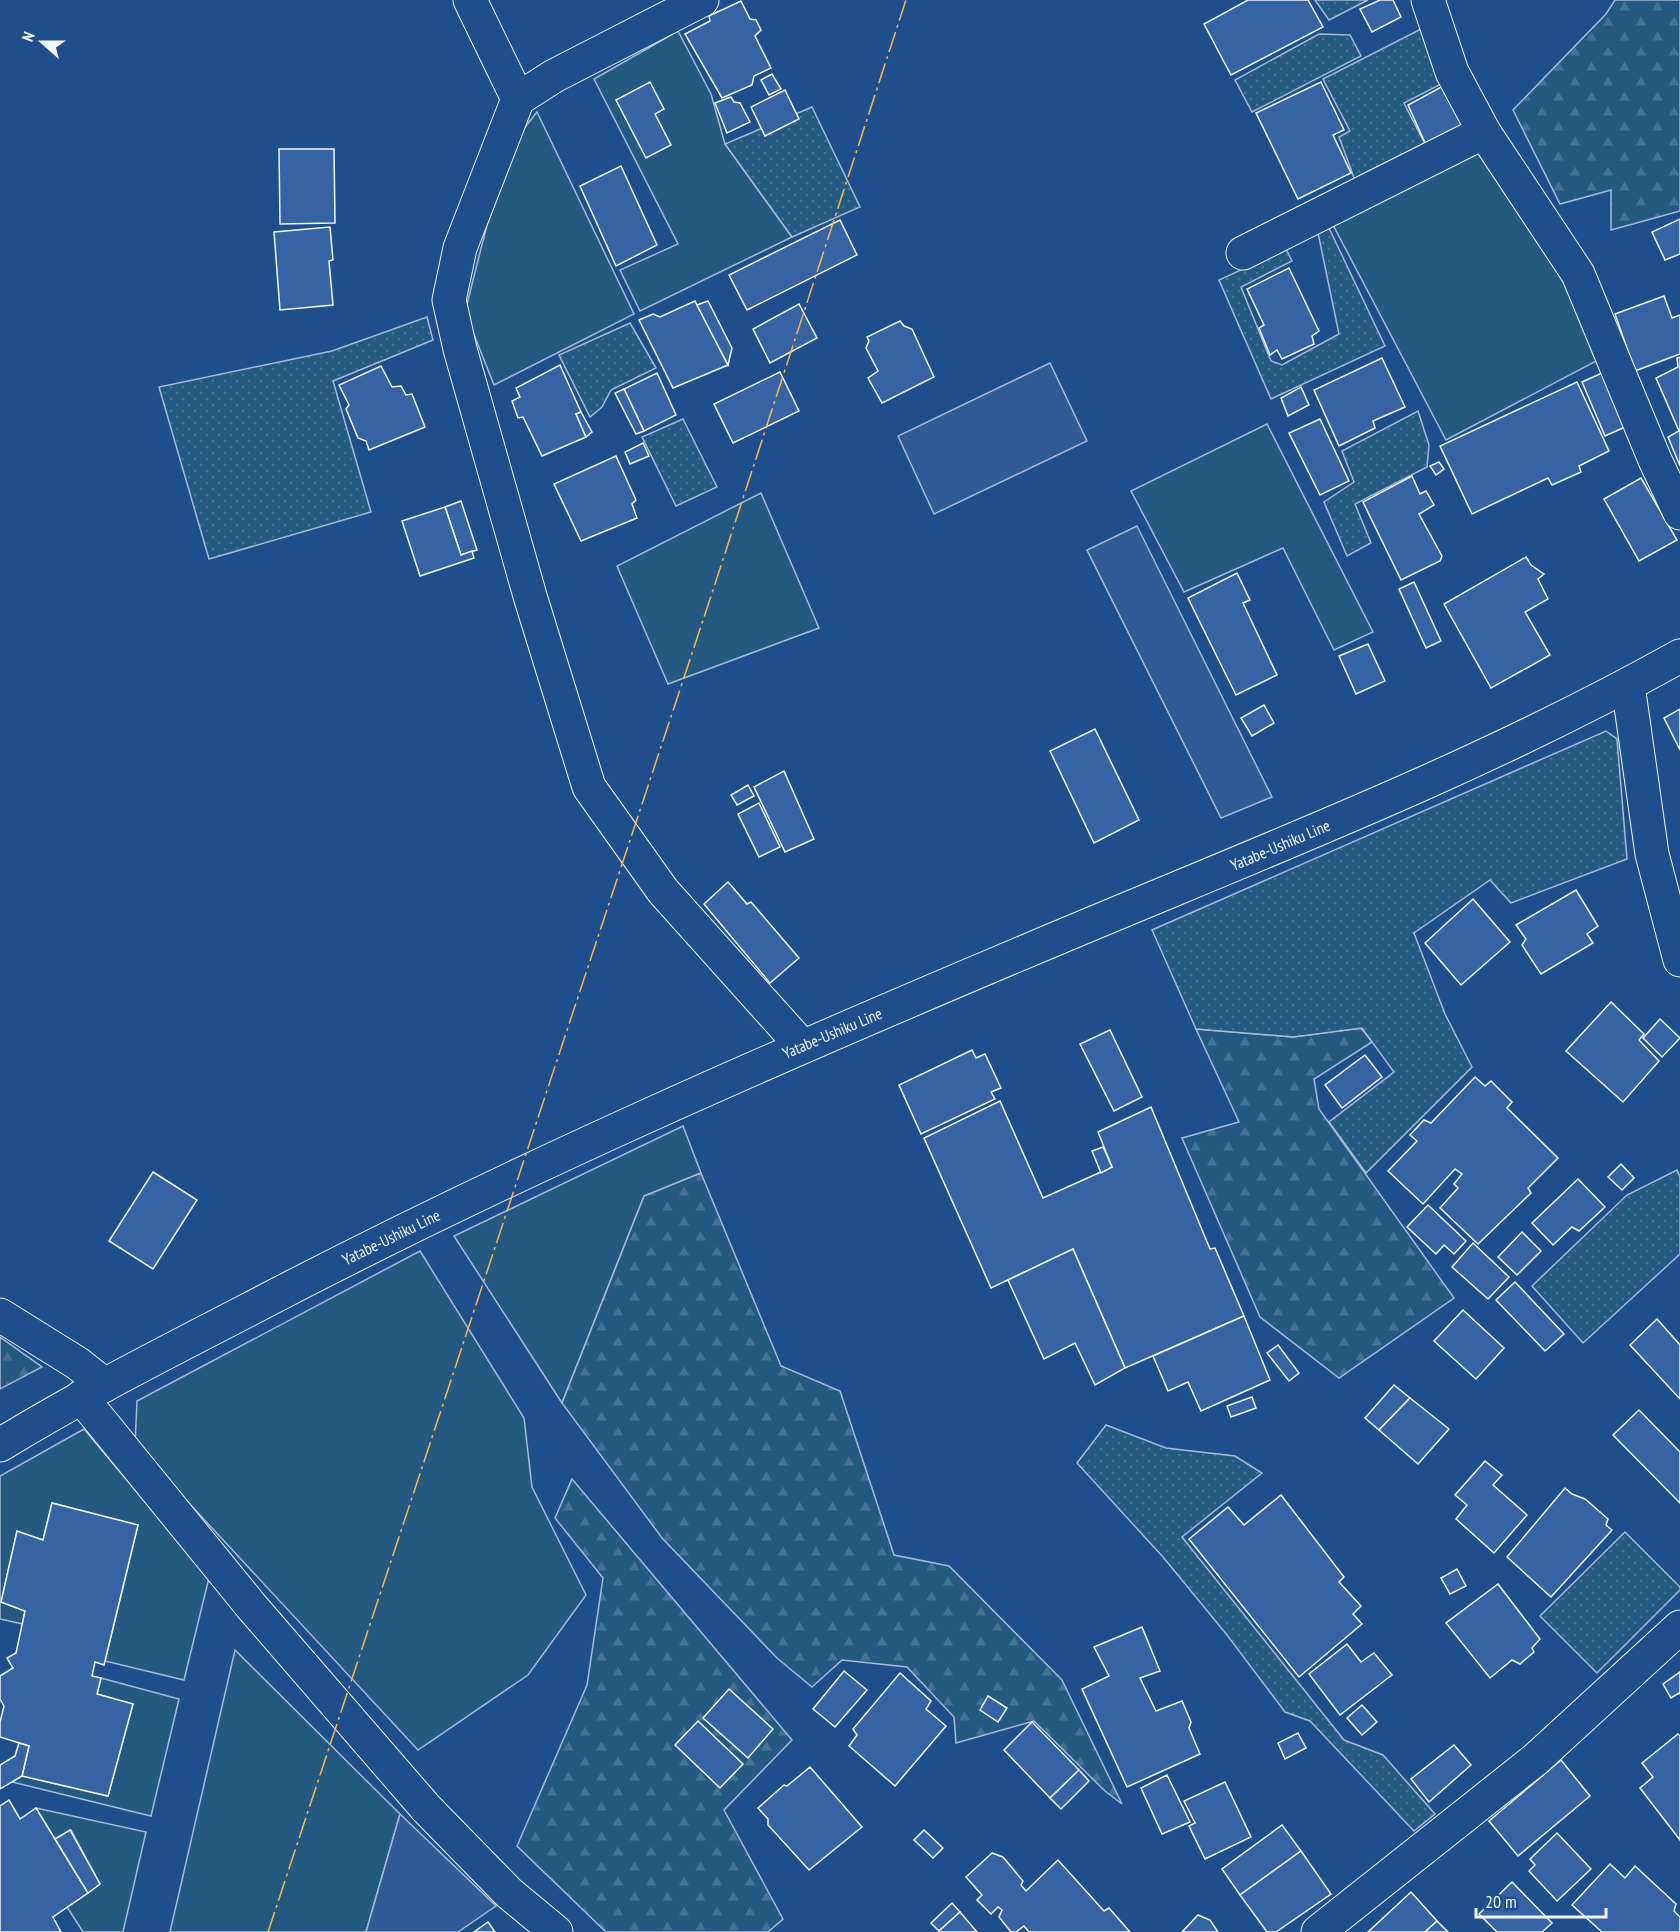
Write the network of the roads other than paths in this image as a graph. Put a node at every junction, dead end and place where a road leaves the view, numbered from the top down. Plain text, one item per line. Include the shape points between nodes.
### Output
1 (470, 0) edge
2 (702, 0) edge
3 (1428, 0) edge
4 (518, 99) junction
5 (1484, 132) junction
6 (1243, 253) dead end
7 (1680, 513) edge
8 (1680, 656) edge
9 (1628, 685) junction
10 (1680, 960) edge
11 (802, 1046) junction
12 (0, 1315) edge
13 (93, 1391) junction
14 (0, 1445) edge
15 (1680, 1627) edge
16 (556, 1932) edge
17 (1318, 1932) edge

1 - 4 street
2 - 4 street via 554,76
3 - 5 street via 1452,72
4 - 11 street via 460,248 449,300 530,596 589,787 663,891
5 - 6 street
5 - 7 street via 1578,274 1654,460
8 - 9 street, Yatabe-Ushiku Line
9 - 10 street via 1652,854
9 - 11 street, Yatabe-Ushiku Line via 1516,741 1340,820
11 - 13 street, Yatabe-Ushiku Line via 355,1254
12 - 13 street via 77,1363
13 - 14 street, Yatabe-Ushiku Line
13 - 16 street via 252,1607 426,1808 510,1893
15 - 17 street via 1536,1759

